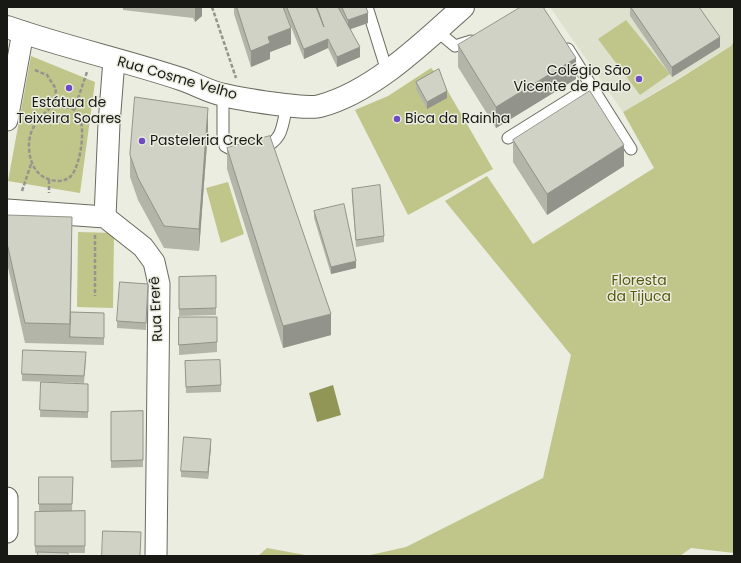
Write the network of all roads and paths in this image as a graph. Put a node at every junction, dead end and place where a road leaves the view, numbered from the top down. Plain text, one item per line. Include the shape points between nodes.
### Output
1 (212, 7) edge
2 (367, 7) edge
3 (463, 7) edge
4 (15, 30) edge
5 (437, 30) junction
6 (478, 37) edge
7 (561, 37) edge
8 (91, 53) junction
9 (114, 60) junction
10 (17, 63) junction
11 (387, 71) junction
12 (591, 86) junction
13 (232, 97) junction
14 (287, 104) junction
15 (54, 105) junction
16 (74, 110) junction
17 (7, 120) edge
18 (508, 138) dead end
19 (631, 149) dead end
20 (31, 163) junction
21 (12, 210) edge
22 (81, 215) junction
23 (105, 218) junction
24 (96, 296) dead end
25 (7, 498) edge
26 (7, 532) edge
27 (156, 556) edge

1 - 13 path
2 - 11 lane
3 - 5 main road, Rua Cosme Velho
4 - 8 main road, Rua Cosme Velho
4 - 10 street
5 - 6 lane via 455,46
5 - 11 main road, Rua Cosme Velho
7 - 12 lane
8 - 9 main road, Rua Cosme Velho
8 - 16 path via 86,78
9 - 13 main road, Rua Cosme Velho via 182,79
9 - 23 street
10 - 15 path via 47,75 56,89
10 - 17 street
11 - 14 main road, Rua Cosme Velho via 358,92 318,106
12 - 18 lane
12 - 19 lane
13 - 14 main road, Rua Cosme Velho
13 - 14 lane via 222,134 224,146 234,151 262,149 275,142 282,133
15 - 16 path
15 - 20 path via 42,114 33,126 29,146
16 - 20 path via 81,118 83,128 77,163 71,176 63,181 48,180 38,175
20 - 21 path
21 - 22 street
22 - 23 street
22 - 24 path via 95,232
23 - 27 street, Rua Ererê via 143,247 154,262 159,284
25 - 26 street

